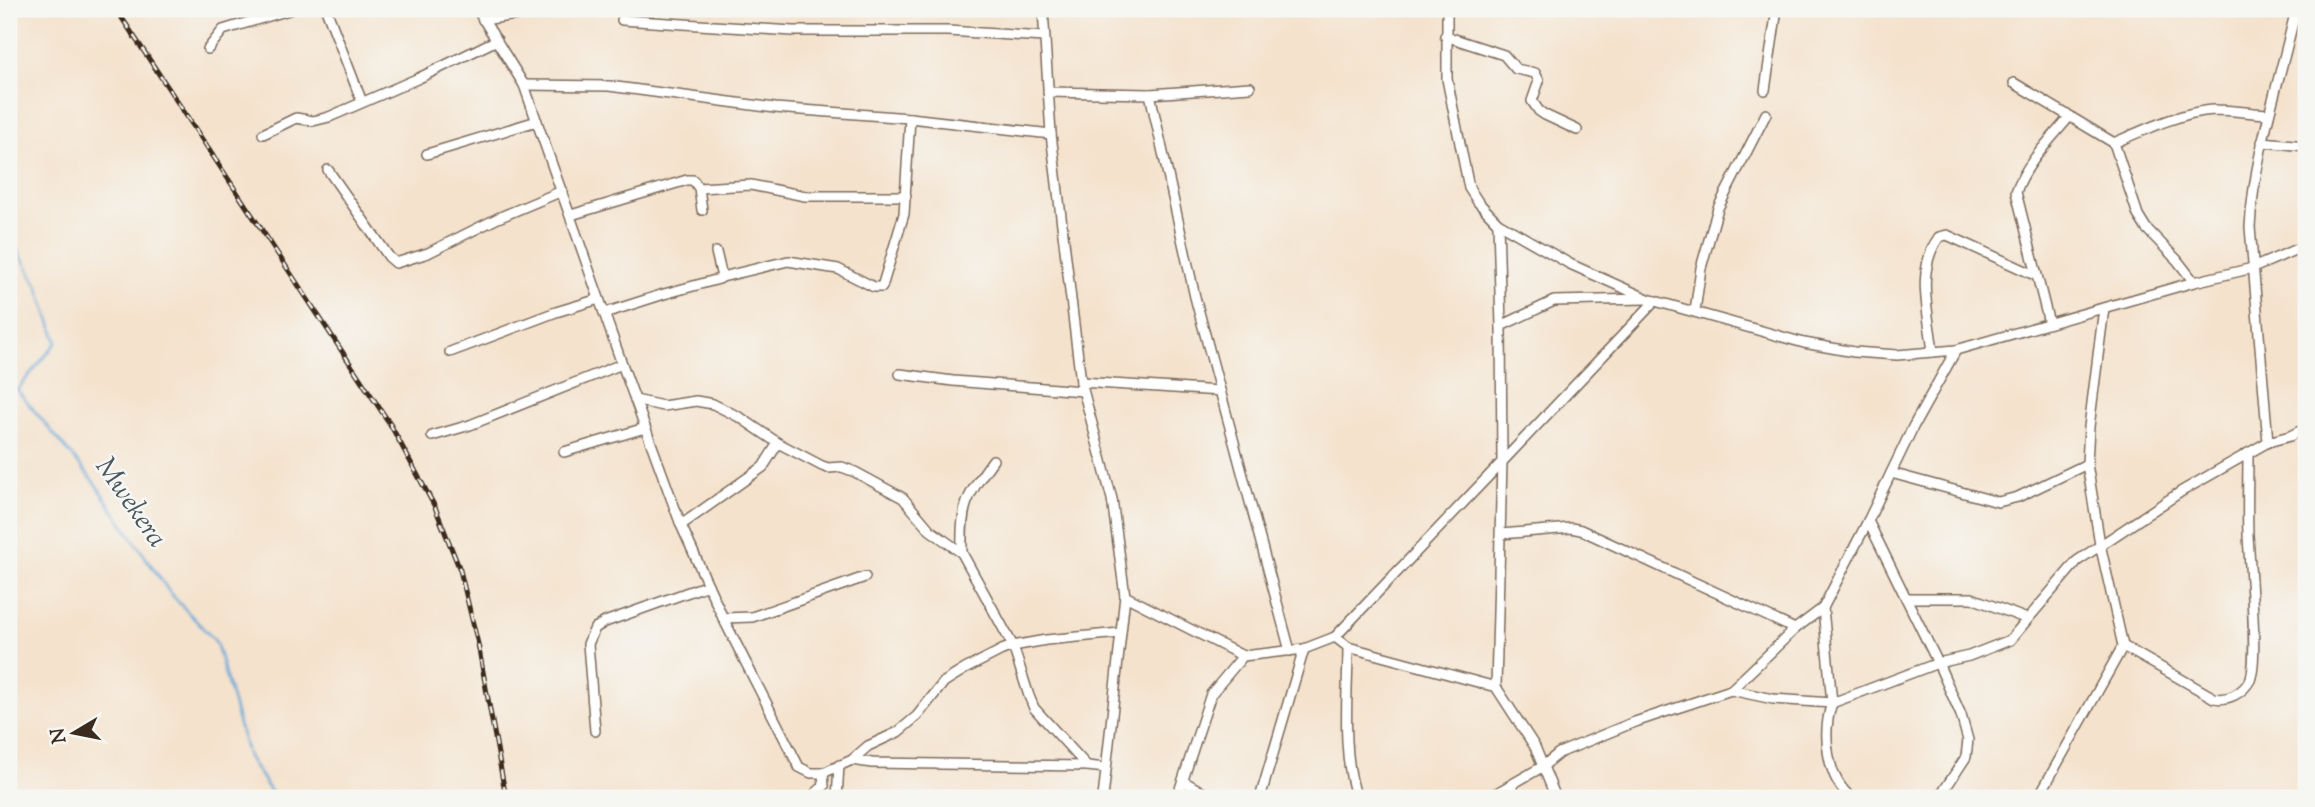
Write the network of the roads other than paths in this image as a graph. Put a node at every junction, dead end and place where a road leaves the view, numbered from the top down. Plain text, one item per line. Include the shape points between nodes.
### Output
1 (292, 9) edge
2 (326, 9) edge
3 (477, 9) edge
4 (1043, 9) edge
5 (1447, 9) edge
6 (1777, 9) edge
7 (2296, 9) edge
8 (550, 10) edge
9 (483, 20) junction
10 (622, 20) dead end
11 (1446, 36) junction
12 (1044, 37) junction
13 (497, 40) junction
14 (208, 49) dead end
15 (2014, 83) dead end
16 (524, 85) junction
17 (1250, 87) dead end
18 (1765, 90) dead end
19 (1048, 92) junction
20 (1150, 94) junction
21 (362, 102) junction
22 (1766, 114) dead end
23 (2269, 114) junction
24 (2070, 116) junction
25 (910, 118) junction
26 (537, 121) junction
27 (1577, 130) dead end
28 (263, 134) dead end
29 (1051, 135) junction
30 (2262, 142) junction
31 (2114, 143) junction
32 (2306, 146) edge
33 (427, 154) dead end
34 (328, 170) dead end
35 (699, 188) junction
36 (562, 191) junction
37 (906, 196) junction
38 (702, 209) dead end
39 (570, 215) junction
40 (1498, 223) junction
41 (2306, 245) edge
42 (716, 252) dead end
43 (2253, 268) junction
44 (2037, 276) junction
45 (722, 277) junction
46 (2194, 282) junction
47 (599, 299) junction
48 (1651, 300) junction
49 (2104, 308) junction
50 (1695, 311) junction
51 (605, 313) junction
52 (2049, 323) junction
53 (1501, 326) junction
54 (1956, 350) junction
55 (450, 352) dead end
56 (1933, 352) junction
57 (622, 365) junction
58 (900, 374) dead end
59 (1082, 387) junction
60 (1220, 391) junction
61 (635, 400) junction
62 (645, 428) junction
63 (2306, 428) edge
64 (432, 436) dead end
65 (2268, 442) junction
66 (778, 443) junction
67 (564, 452) dead end
68 (2248, 453) junction
69 (993, 460) dead end
70 (1502, 461) junction
71 (2087, 464) junction
72 (1891, 473) junction
73 (1868, 520) junction
74 (681, 526) junction
75 (1502, 534) junction
76 (2100, 544) junction
77 (962, 553) junction
78 (865, 577) dead end
79 (708, 585) junction
80 (1125, 596) junction
81 (1906, 598) junction
82 (1823, 608) junction
83 (723, 618) junction
84 (2027, 619) junction
85 (1795, 629) junction
86 (1120, 633) junction
87 (1335, 637) junction
88 (1013, 646) junction
89 (2123, 646) junction
90 (1348, 647) junction
91 (1304, 649) junction
92 (1290, 651) junction
93 (1243, 656) junction
94 (1938, 663) junction
95 (1496, 687) junction
96 (1731, 690) junction
97 (1832, 703) junction
98 (595, 731) dead end
99 (852, 760) junction
100 (839, 765) junction
101 (1087, 766) junction
102 (1542, 767) junction
103 (1106, 768) junction
104 (823, 773) junction
105 (1183, 781) junction
106 (1513, 784) junction
107 (810, 798) edge
108 (837, 798) edge
109 (1102, 798) edge
110 (1177, 798) edge
111 (1212, 798) edge
112 (1260, 798) edge
113 (1357, 798) edge
114 (1488, 798) edge
115 (1513, 798) edge
116 (1556, 798) edge
117 (1852, 798) edge
118 (1939, 798) edge
119 (2038, 798) edge

1 - 14 street via 223,30
2 - 21 street
3 - 9 street
4 - 12 street
5 - 11 street
6 - 18 street
7 - 23 street
8 - 9 street
9 - 13 street
10 - 12 street via 793,31 948,31
11 - 27 street via 1504,55 1516,69 1535,72 1539,81 1532,101 1539,111
11 - 40 street via 1447,79 1469,188
12 - 19 street
13 - 16 street
13 - 21 street
15 - 24 street
16 - 25 street via 609,86 762,106
16 - 26 street
17 - 20 street
19 - 20 street
19 - 29 street
20 - 60 street
21 - 28 street via 313,121 296,118
22 - 50 street via 1718,208 1701,268
23 - 30 street
23 - 31 street via 2213,110
24 - 31 street
24 - 44 street via 2016,192
25 - 29 street
25 - 37 street
26 - 33 street
26 - 36 street
29 - 59 street
30 - 32 street
30 - 43 street via 2251,198
31 - 46 street via 2138,215
34 - 36 street via 396,263 428,253
35 - 37 street via 751,184 805,196
35 - 38 street
35 - 39 street via 687,180
36 - 39 street
37 - 45 street via 882,287 838,269 788,261
39 - 47 street
40 - 48 street via 1570,264
40 - 53 street
41 - 43 street
42 - 45 street
43 - 46 street
43 - 65 street
44 - 52 street
44 - 56 street via 1947,235 1939,237 1927,259 1925,277
45 - 51 street
46 - 49 street
47 - 51 street
47 - 55 street
48 - 50 street
48 - 53 street via 1554,301
48 - 70 street
49 - 52 street
49 - 71 street
50 - 56 street via 1804,343 1854,352
51 - 57 street
52 - 54 street
53 - 70 street
54 - 56 street
54 - 72 street
57 - 61 street
57 - 64 street
58 - 59 street
59 - 60 street
59 - 80 street via 1112,499
60 - 92 street
61 - 62 street
61 - 66 street via 663,407 696,401 713,404
62 - 67 street
62 - 74 street
63 - 65 street
65 - 68 street
66 - 74 street via 764,467
66 - 77 street via 828,468 842,467 881,485 902,498 930,530
68 - 76 street
68 - 89 street via 2251,678 2236,694 2214,698
69 - 77 street via 965,505
70 - 75 street
70 - 87 street
71 - 72 street via 1998,502
71 - 76 street
72 - 73 street
73 - 81 street
73 - 82 street
74 - 79 street
75 - 85 street via 1581,530
75 - 95 street
76 - 84 street via 2077,561
76 - 89 street
77 - 88 street
78 - 83 street via 752,617
79 - 83 street
79 - 98 street via 595,628 588,643
80 - 86 street
80 - 93 street
81 - 84 street via 1972,598
81 - 94 street
82 - 85 street
82 - 97 street
83 - 104 street via 799,767
84 - 94 street via 2010,640
85 - 96 street
86 - 88 street
86 - 103 street
87 - 90 street
87 - 91 street
88 - 99 street via 944,682 917,716
88 - 101 street via 1034,708
89 - 119 street
90 - 95 street
90 - 113 street via 1348,759
91 - 92 street
91 - 112 street
92 - 93 street
93 - 105 street via 1211,694
94 - 97 street
94 - 118 street via 1968,740 1966,757
95 - 102 street via 1535,747
96 - 97 street via 1773,699
96 - 102 street via 1632,723 1559,753
97 - 117 street via 1828,747 1833,771 1841,790
99 - 100 street
99 - 101 street
100 - 104 street
100 - 108 street
101 - 103 street
102 - 106 street
102 - 116 street
103 - 109 street
104 - 107 street via 824,786
105 - 110 street
105 - 111 street
106 - 114 street
106 - 115 street

